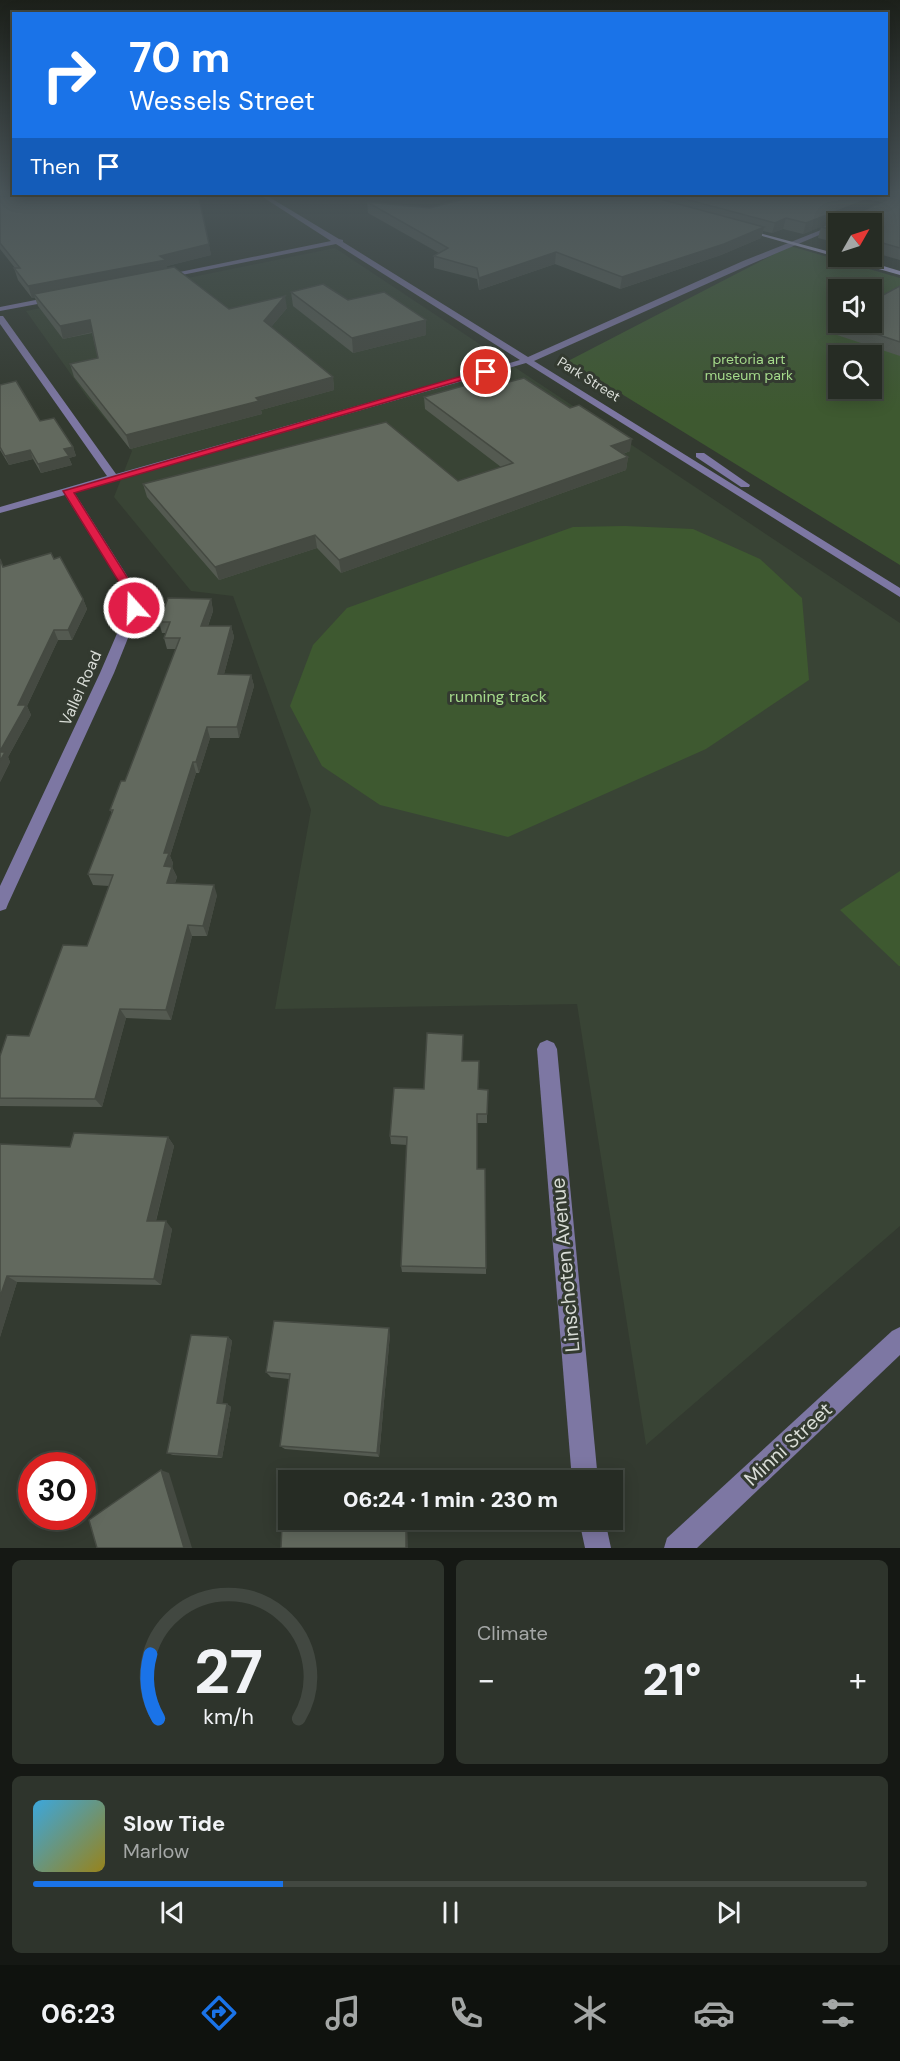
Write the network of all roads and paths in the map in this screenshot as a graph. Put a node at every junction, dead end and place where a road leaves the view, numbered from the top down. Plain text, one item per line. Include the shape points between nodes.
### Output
1 (215, 266) edge
2 (383, 266) edge
3 (741, 266) edge
4 (878, 267) edge
5 (900, 273) edge
6 (151, 279) edge
7 (70, 296) edge
8 (0, 309) edge
9 (0, 318) edge
10 (534, 358) junction
11 (615, 402) dead end
12 (634, 414) dead end
13 (114, 479) junction
14 (68, 491) junction
15 (0, 510) edge
16 (900, 582) edge
17 (900, 594) edge
18 (0, 904) edge
19 (547, 1049) dead end
20 (900, 1339) edge
21 (584, 1470) edge
22 (594, 1530) edge
23 (598, 1548) edge
24 (677, 1548) edge

1 - 6 street
2 - 10 street, Park Street
3 - 10 street
4 - 5 main road
7 - 8 street
9 - 13 street
10 - 11 street, Park Street
10 - 13 street
10 - 17 street, Park Street
12 - 16 street, Park Street
13 - 14 street
14 - 15 street
14 - 18 street, Vallei Road via 132,593 134,608
19 - 21 street, Linschoten Avenue
20 - 24 street, Minni Street
22 - 23 street

